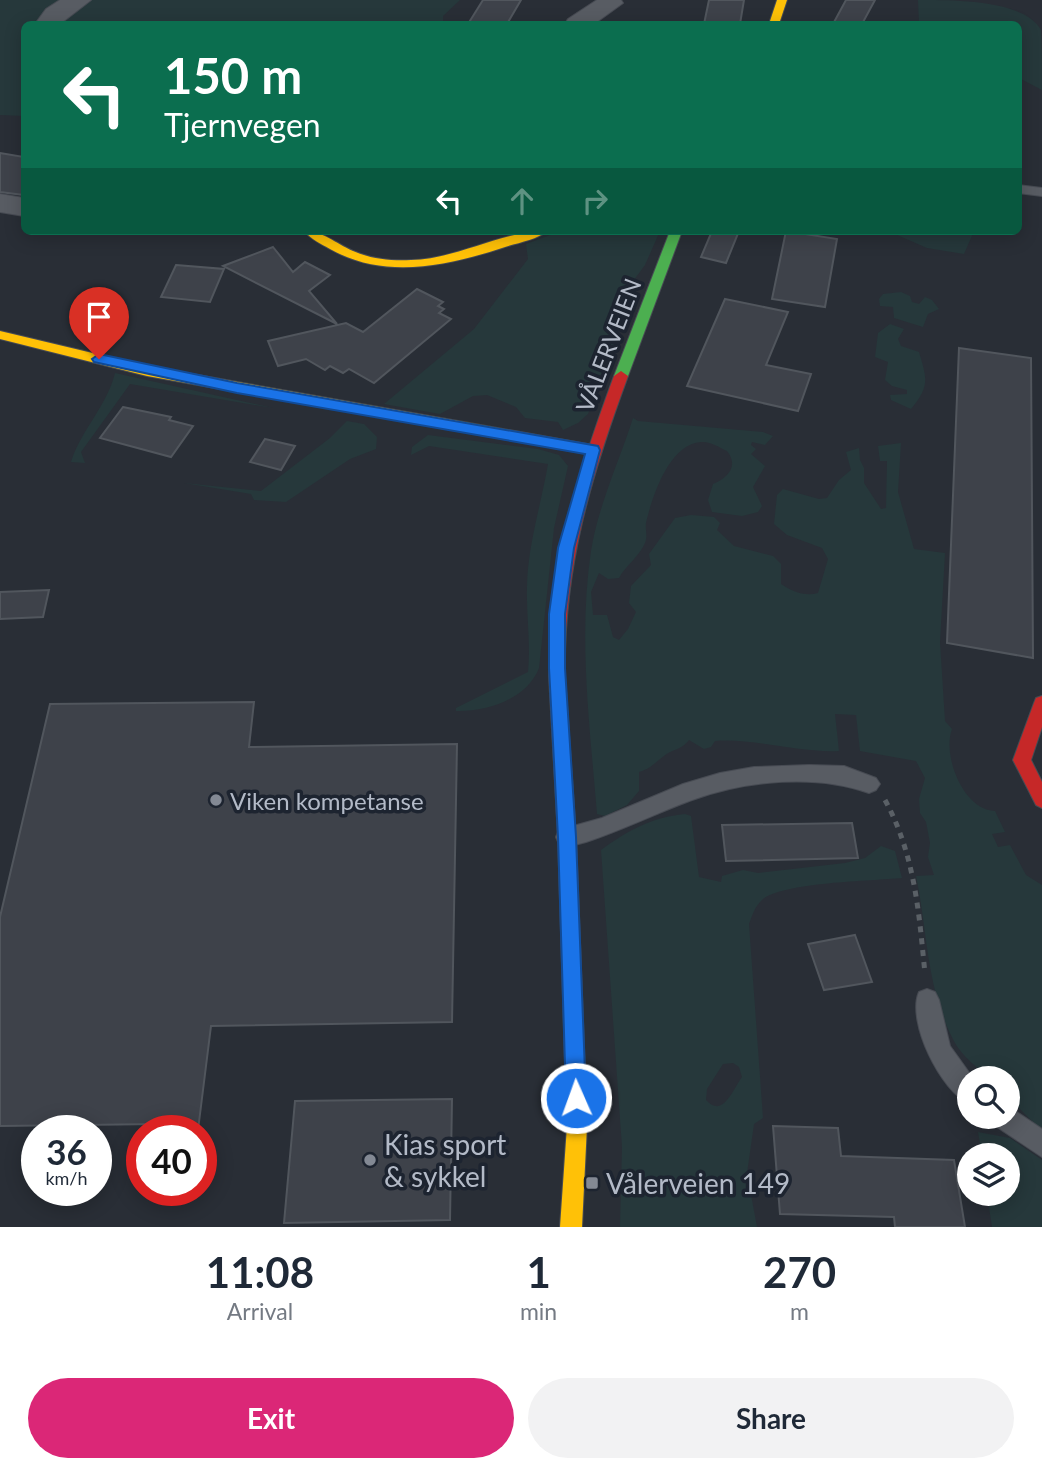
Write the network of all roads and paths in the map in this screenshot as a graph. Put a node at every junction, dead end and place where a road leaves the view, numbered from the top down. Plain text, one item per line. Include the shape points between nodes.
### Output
1 (78, 0) edge
2 (782, 0) edge
3 (610, 3) dead end
4 (49, 21) edge
5 (582, 21) edge
6 (775, 21) edge
7 (1022, 190) edge
8 (1042, 192) edge
9 (0, 203) edge
10 (21, 206) edge
11 (316, 235) edge
12 (528, 235) edge
13 (674, 235) edge
14 (3, 337) edge
15 (593, 450) junction
16 (1042, 703) edge
17 (869, 784) joint
18 (1042, 800) edge
19 (567, 837) junction
20 (927, 1000) joint
21 (957, 1081) edge
22 (1020, 1128) edge
23 (1042, 1144) edge
24 (571, 1227) edge

1 - 4 street
2 - 6 street
3 - 5 street
7 - 8 lane
9 - 10 street
11 - 12 street via 344,252 405,265 447,259
13 - 15 street, VÅLERVEIEN
14 - 15 street via 224,385
15 - 19 street, VÅLERVEIEN via 566,548 557,614
16 - 18 street via 1022,760
17 - 19 lane via 857,777 827,773 739,778 708,785 612,827
17 - 20 path via 889,806 910,861 918,897
19 - 24 street, VÅLERVEIEN via 577,1126
20 - 21 lane via 938,1052
22 - 23 lane

